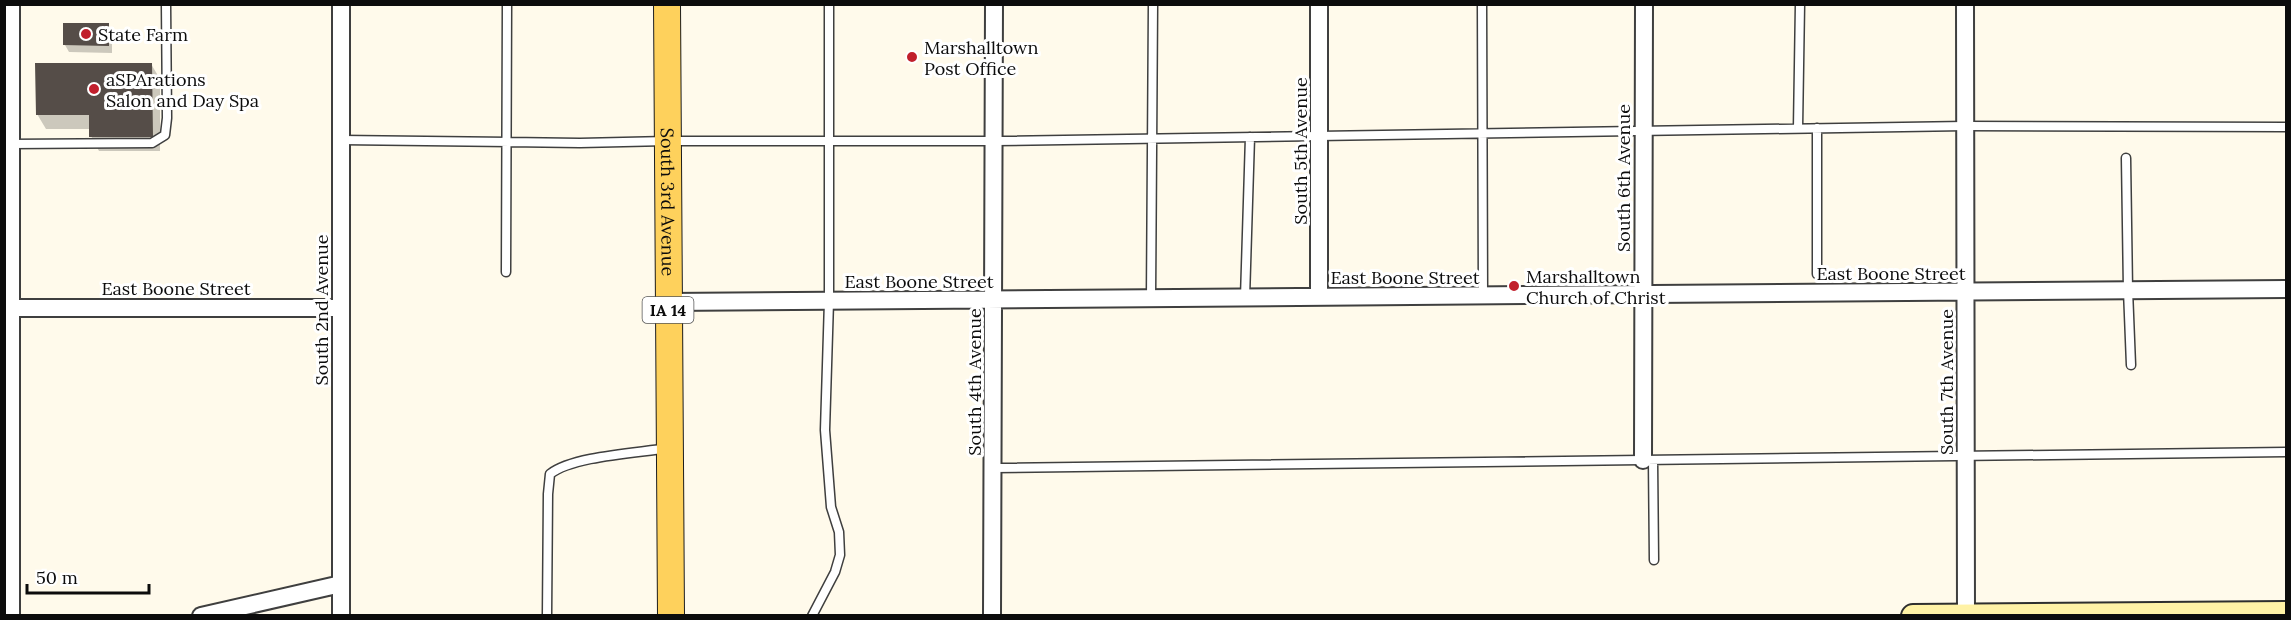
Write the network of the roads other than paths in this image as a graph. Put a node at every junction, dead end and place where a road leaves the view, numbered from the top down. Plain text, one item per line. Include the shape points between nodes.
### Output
1 (10, 4) edge
2 (166, 4) edge
3 (340, 4) edge
4 (507, 4) edge
5 (667, 4) edge
6 (829, 4) edge
7 (994, 4) edge
8 (1153, 4) edge
9 (1319, 4) edge
10 (1482, 4) edge
11 (1644, 4) edge
12 (1800, 4) edge
13 (1965, 4) edge
14 (1965, 126) junction
15 (1798, 128) junction
16 (1817, 128) junction
17 (2286, 128) edge
18 (1643, 130) junction
19 (1483, 133) junction
20 (1319, 136) junction
21 (1250, 137) junction
22 (1152, 138) junction
23 (340, 140) junction
24 (667, 141) junction
25 (829, 141) junction
26 (994, 141) junction
27 (507, 142) junction
28 (10, 144) junction
29 (2127, 158) dead end
30 (506, 272) dead end
31 (1817, 274) dead end
32 (2286, 289) edge
33 (2128, 290) junction
34 (1966, 292) junction
35 (1642, 294) junction
36 (1483, 296) junction
37 (1245, 297) junction
38 (1319, 297) junction
39 (1151, 298) junction
40 (994, 300) junction
41 (829, 301) junction
42 (668, 302) junction
43 (11, 308) junction
44 (341, 308) junction
45 (2131, 365) dead end
46 (669, 448) junction
47 (2286, 453) edge
48 (1966, 456) junction
49 (1648, 460) junction
50 (993, 468) junction
51 (1654, 560) dead end
52 (341, 584) junction
53 (2286, 613) edge
54 (11, 615) edge
55 (201, 615) edge
56 (341, 615) edge
57 (547, 615) edge
58 (671, 615) edge
59 (812, 615) edge
60 (992, 615) edge
61 (1913, 615) edge
62 (1966, 615) edge

1 - 28 street
2 - 28 lane via 165,135 152,143
3 - 23 street, South 2nd Avenue
4 - 27 lane
5 - 24 main road, South 3rd Avenue / IA 14
6 - 25 lane
7 - 26 street, South 4th Avenue
8 - 22 lane
9 - 20 street, South 5th Avenue
10 - 19 lane
11 - 18 street, South 6th Avenue
12 - 15 lane
13 - 14 street, South 7th Avenue
14 - 16 lane
14 - 17 lane
14 - 34 street, South 7th Avenue
15 - 16 lane
15 - 18 lane
16 - 31 lane
18 - 19 lane
18 - 35 street, South 6th Avenue
19 - 20 lane
19 - 36 lane
20 - 21 lane
20 - 38 street, South 5th Avenue
21 - 22 lane
21 - 37 lane
22 - 26 lane
22 - 39 lane
23 - 27 lane
23 - 44 street, South 2nd Avenue
24 - 25 lane
24 - 27 lane
24 - 42 main road, South 3rd Avenue / IA 14
25 - 26 lane
25 - 41 lane
26 - 40 street, South 4th Avenue
27 - 30 lane
28 - 43 street
29 - 33 lane
32 - 33 street, East Boone Street
33 - 34 street, East Boone Street
33 - 45 lane
34 - 35 street, East Boone Street
34 - 48 street, South 7th Avenue
35 - 36 street, East Boone Street
35 - 49 street, South 6th Avenue
36 - 38 street, East Boone Street
37 - 38 street, East Boone Street
37 - 39 street, East Boone Street
39 - 40 street, East Boone Street
40 - 41 street, East Boone Street
40 - 50 street, South 4th Avenue
41 - 42 street, East Boone Street
41 - 59 lane via 825,430 831,507 839,532 840,555
42 - 46 main road, South 3rd Avenue / IA 14
43 - 44 street, East Boone Street
43 - 54 street
44 - 52 street, South 2nd Avenue
46 - 57 lane via 576,463 550,474
46 - 58 main road, South 3rd Avenue / IA 14
47 - 48 lane
48 - 49 lane
48 - 62 street, South 7th Avenue
49 - 50 lane
49 - 51 lane
50 - 60 street, South 4th Avenue
52 - 55 street
52 - 56 street, South 2nd Avenue
53 - 62 main road
61 - 62 main road

